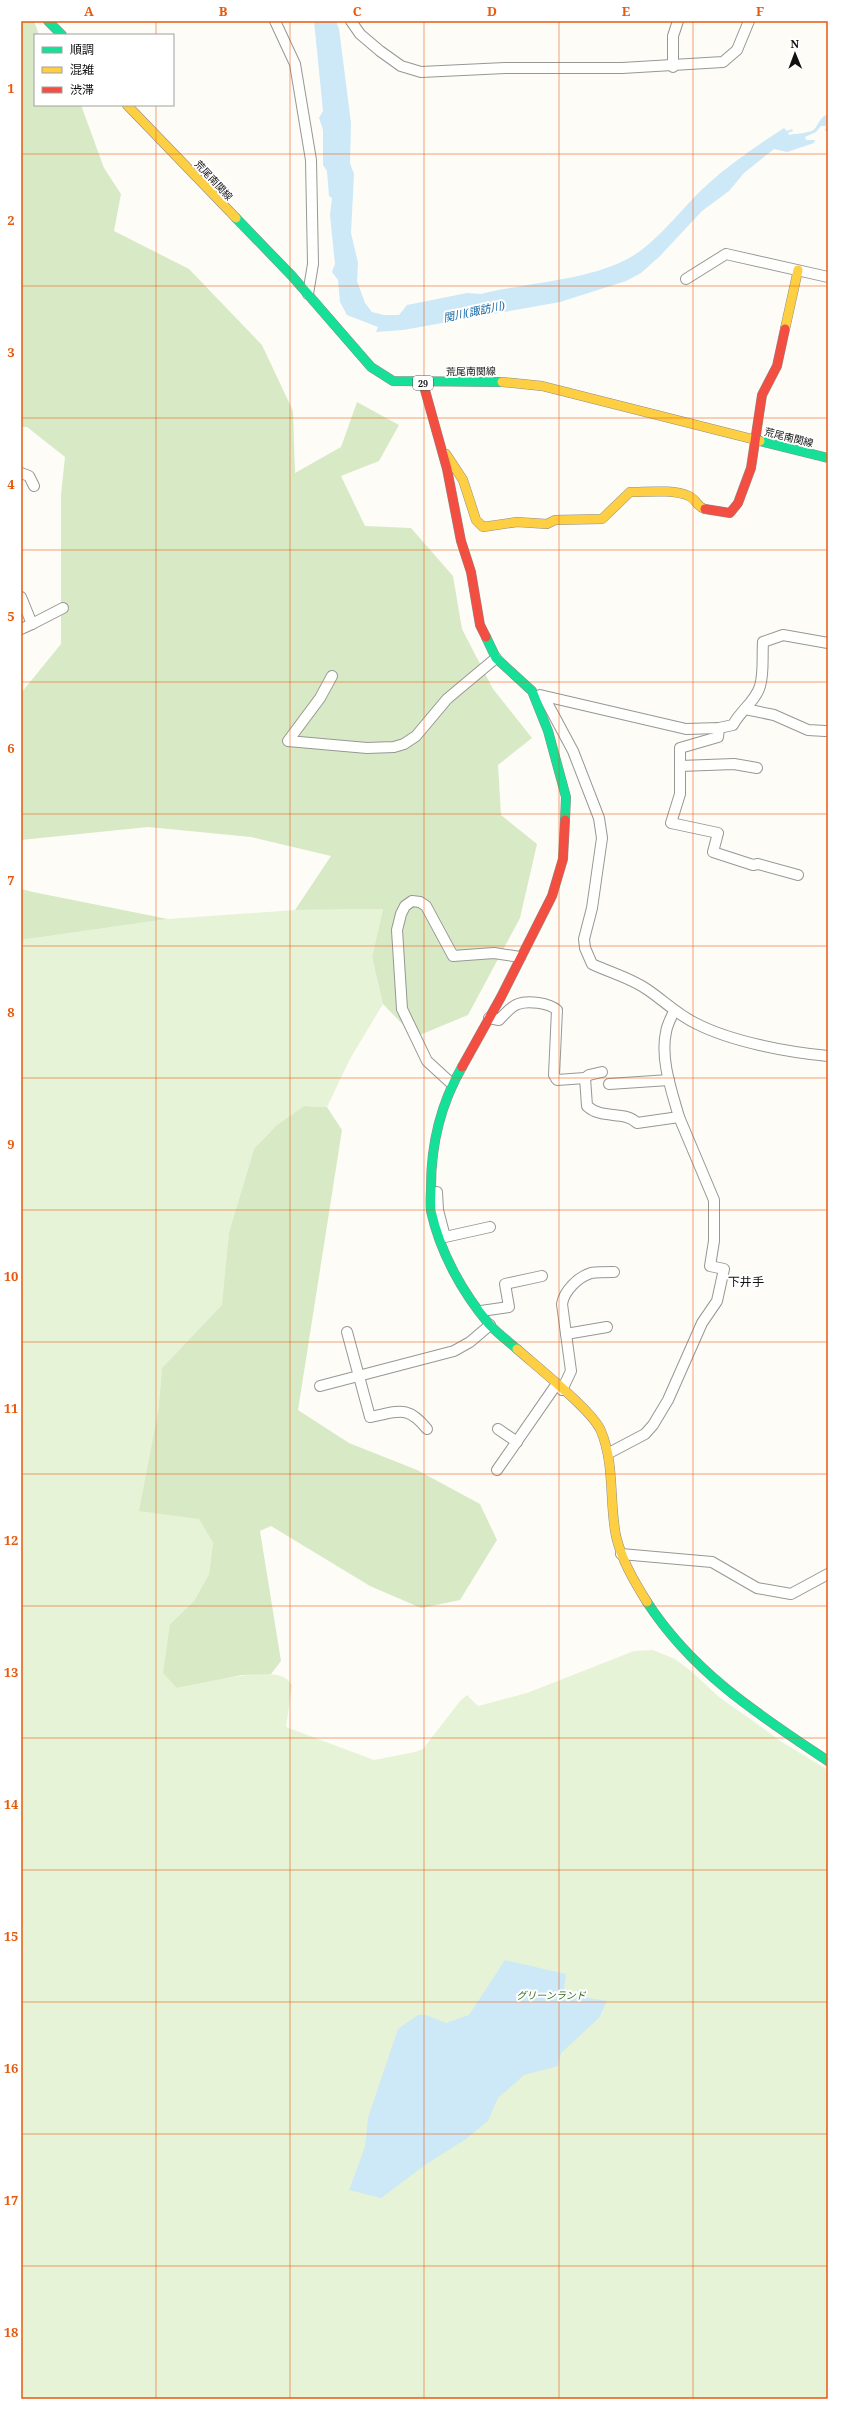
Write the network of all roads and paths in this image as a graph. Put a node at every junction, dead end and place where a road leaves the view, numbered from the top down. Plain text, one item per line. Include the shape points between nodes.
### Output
1 (48, 21) edge
2 (275, 21) edge
3 (351, 21) edge
4 (678, 21) edge
5 (749, 21) edge
6 (61, 34) edge
7 (673, 67) junction
8 (128, 106) edge
9 (798, 270) junction
10 (828, 277) edge
11 (686, 279) dead end
12 (308, 294) junction
13 (423, 383) junction
14 (756, 441) junction
15 (441, 448) junction
16 (828, 458) edge
17 (21, 473) edge
18 (34, 486) dead end
19 (21, 597) edge
20 (64, 608) dead end
21 (32, 624) junction
22 (21, 629) edge
23 (828, 643) edge
24 (496, 658) junction
25 (332, 676) dead end
26 (532, 691) junction
27 (544, 697) junction
28 (745, 709) junction
29 (719, 728) junction
30 (825, 731) dead end
31 (680, 766) junction
32 (757, 768) dead end
33 (798, 875) dead end
34 (520, 957) junction
35 (674, 1011) junction
36 (489, 1018) junction
37 (828, 1056) edge
38 (602, 1072) dead end
39 (585, 1078) junction
40 (669, 1080) junction
41 (452, 1084) junction
42 (609, 1084) dead end
43 (679, 1117) junction
44 (430, 1179) junction
45 (490, 1226) dead end
46 (614, 1272) dead end
47 (542, 1276) dead end
48 (481, 1311) junction
49 (490, 1325) junction
50 (607, 1327) dead end
51 (347, 1332) dead end
52 (566, 1334) junction
53 (360, 1375) junction
54 (320, 1386) dead end
55 (559, 1387) junction
56 (427, 1429) dead end
57 (498, 1429) dead end
58 (517, 1442) junction
59 (609, 1453) junction
60 (497, 1470) dead end
61 (621, 1554) junction
62 (828, 1574) edge
63 (828, 1761) edge

1 - 6 street
2 - 12 street via 295,64 311,160 313,264
3 - 7 street via 360,34 380,51 401,66 421,72 505,68
4 - 7 street via 673,36
5 - 7 street via 737,50 729,59 723,62
8 - 12 street, 荒尾南関線 / 29
9 - 10 street
9 - 11 street via 726,254
9 - 14 street via 777,366 762,395
12 - 13 street, 荒尾南関線 / 29 via 371,368 393,381
13 - 14 street, 荒尾南関線 / 29 via 514,382 542,386
13 - 15 street
14 - 15 street via 741,499 730,513 701,508 690,496 676,493 630,492 602,519 555,520 547,524 517,522 483,527 476,520 463,480
14 - 16 street, 荒尾南関線 / 29
15 - 24 street via 461,541 472,572 480,625
17 - 18 street via 29,476
19 - 21 street
20 - 21 street
21 - 22 street
23 - 28 street via 783,635 763,642 760,687
24 - 25 street via 447,699 416,736 404,744 367,748 288,741 320,698
24 - 26 street
26 - 27 street
26 - 34 street via 548,731 566,797 563,859 552,896
27 - 29 street via 686,728
27 - 35 street via 574,751 599,818 602,838 592,908 584,939 588,956 592,964 621,975 648,990
28 - 29 street via 733,725
28 - 30 street via 774,715 808,730
29 - 31 street via 718,737 680,748
31 - 32 street via 734,764
31 - 33 street via 680,794 671,823 718,833 713,852 753,865 758,864
34 - 36 street
34 - 41 street via 494,953 453,956 426,906 412,901 403,910 397,930 402,1009 427,1061
35 - 37 street via 710,1030 769,1047
35 - 40 street via 665,1032
36 - 39 street via 499,1020 518,1004 553,1006 557,1010 554,1075 557,1080
36 - 41 street
38 - 39 street
39 - 43 street via 586,1102 594,1113 632,1118 637,1124
40 - 42 street
40 - 43 street
41 - 44 street via 434,1137
43 - 59 street via 714,1200 714,1241 710,1266 724,1269 722,1286 717,1301 702,1322 668,1400 653,1425 645,1434
44 - 45 street via 438,1181 438,1210 445,1237
44 - 48 street via 431,1210 447,1259 462,1286
46 - 52 street via 590,1274 568,1289 563,1296 562,1304
47 - 48 street via 505,1284 509,1307
48 - 49 street
49 - 53 street via 470,1342 454,1350
49 - 55 street
50 - 52 street
51 - 53 street
52 - 55 street via 571,1371
53 - 54 street
53 - 56 street via 370,1417 402,1411 413,1413
55 - 58 street
55 - 59 street via 587,1412 601,1430
57 - 58 street
58 - 60 street
59 - 61 street via 616,1535
61 - 62 street via 712,1562 757,1588 791,1594
61 - 63 street via 646,1603 687,1654 754,1712

